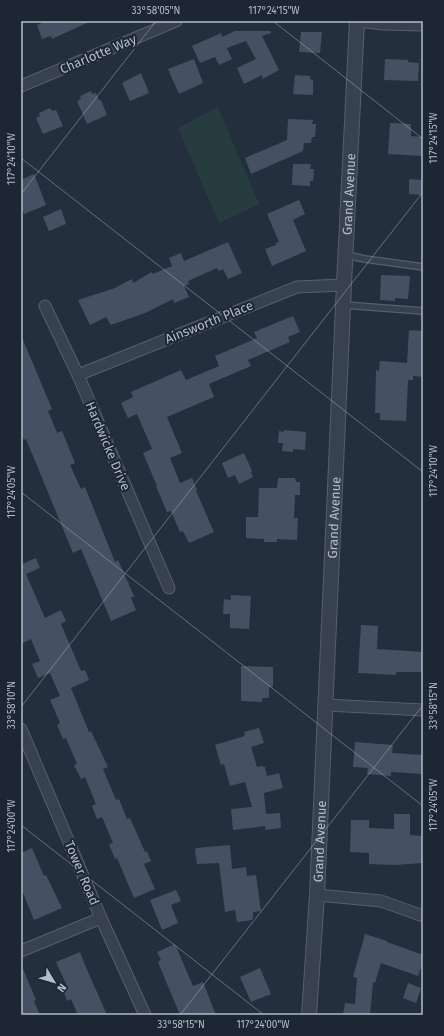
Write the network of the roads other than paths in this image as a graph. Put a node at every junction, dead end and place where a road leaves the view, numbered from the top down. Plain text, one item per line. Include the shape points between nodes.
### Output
1 (176, 21) edge
2 (358, 21) edge
3 (423, 25) edge
4 (21, 86) edge
5 (346, 255) junction
6 (423, 267) edge
7 (344, 284) junction
8 (344, 305) junction
9 (45, 306) dead end
10 (423, 311) edge
11 (78, 375) junction
12 (169, 588) dead end
13 (326, 705) junction
14 (423, 710) edge
15 (21, 729) edge
16 (317, 895) junction
17 (423, 916) edge
18 (101, 918) junction
19 (21, 951) edge
20 (144, 1015) edge
21 (309, 1015) edge

1 - 4 street, Charlotte Way
2 - 3 street
2 - 5 street, Grand Avenue
5 - 6 lane
5 - 7 street, Grand Avenue
7 - 8 street, Grand Avenue
7 - 11 street, Ainsworth Place via 297,287
8 - 10 lane
8 - 13 street, Grand Avenue
9 - 11 street, Hardwicke Drive
11 - 12 street, Hardwicke Drive
13 - 14 street
13 - 16 street, Grand Avenue
15 - 18 street, Tower Road
16 - 17 street via 381,901
16 - 21 street, Grand Avenue
18 - 19 street
18 - 20 street, Tower Road

